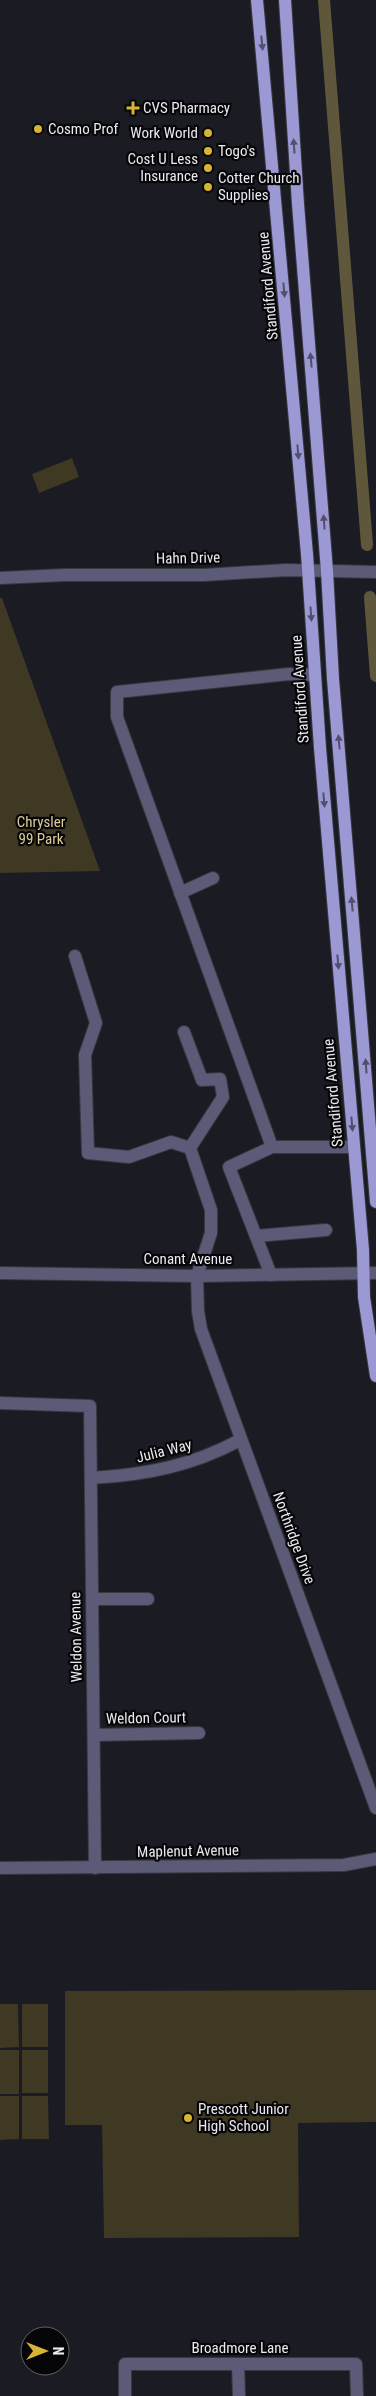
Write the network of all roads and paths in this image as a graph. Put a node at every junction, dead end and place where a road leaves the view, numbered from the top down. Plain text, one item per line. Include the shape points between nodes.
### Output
1 (258, 0) edge
2 (285, 0) edge
3 (308, 570) junction
4 (328, 571) junction
5 (376, 572) edge
6 (0, 578) edge
7 (314, 675) junction
8 (213, 878) dead end
9 (180, 893) junction
10 (75, 956) dead end
11 (184, 1032) dead end
12 (354, 1146) junction
13 (272, 1147) junction
14 (190, 1148) junction
15 (376, 1202) edge
16 (326, 1230) dead end
17 (256, 1236) junction
18 (0, 1273) edge
19 (370, 1273) edge
20 (271, 1275) junction
21 (197, 1276) junction
22 (376, 1376) edge
23 (0, 1403) edge
24 (240, 1440) junction
25 (91, 1478) junction
26 (92, 1599) junction
27 (148, 1599) dead end
28 (199, 1733) dead end
29 (94, 1735) junction
30 (376, 1808) edge
31 (376, 1859) edge
32 (0, 1868) edge
33 (95, 1868) junction
34 (238, 2364) junction
35 (125, 2396) edge
36 (239, 2396) edge
37 (356, 2396) edge

1 -> 3 main road, Standiford Avenue
4 -> 2 main road
3 - 4 street, Hahn Drive
3 - 6 street, Hahn Drive
3 -> 7 main road, Standiford Avenue
4 - 5 street, Hahn Drive
15 -> 4 main road via 333,678
7 - 9 street via 289,674 117,692 117,717
7 -> 12 main road, Standiford Avenue
8 - 9 street
9 - 13 street
10 - 14 street via 96,1023 85,1055 88,1153 129,1157 171,1142
11 - 14 street via 202,1080 220,1079 223,1097
12 - 13 street
12 - 19 main road, Standiford Avenue
13 - 17 street via 230,1167
14 - 21 street, Northridge Drive via 211,1210 211,1233
16 - 17 street
17 - 20 street
18 - 21 street, Conant Avenue
19 - 20 street, Conant Avenue
19 - 22 main road, Standiford Avenue via 364,1297
20 - 21 street, Conant Avenue
21 - 24 street, Northridge Drive via 201,1329
23 - 25 street, Weldon Avenue via 90,1406
24 - 25 street, Julia Way via 174,1468 130,1476
24 - 30 street, Northridge Drive
25 - 26 street, Weldon Avenue
26 - 27 street
26 - 29 street, Weldon Avenue
28 - 29 street, Weldon Court
29 - 33 street, Weldon Avenue
31 - 33 street, Maplenut Avenue via 344,1865
32 - 33 street, Maplenut Avenue
34 - 35 street, Broadmore Lane via 125,2364
34 - 36 street
34 - 37 street, Broadmore Lane via 356,2364

